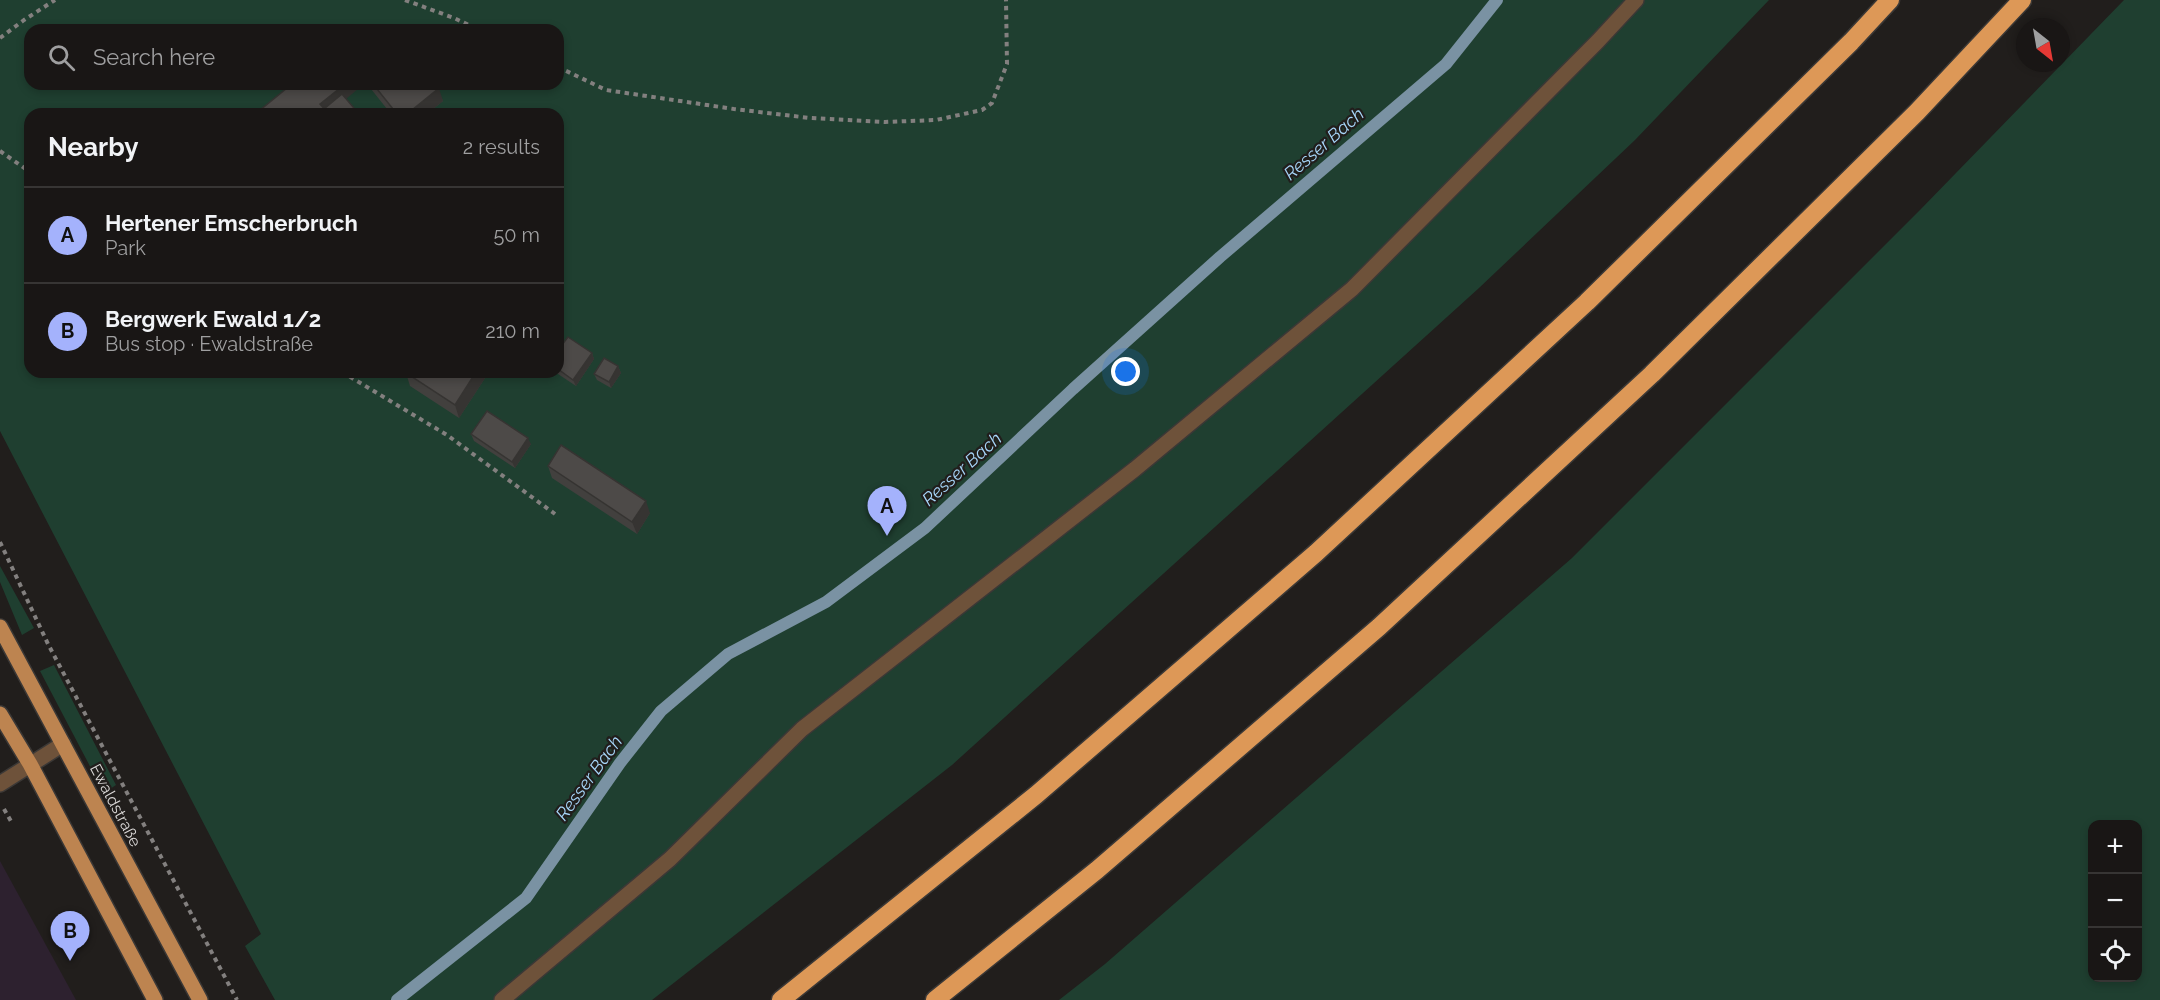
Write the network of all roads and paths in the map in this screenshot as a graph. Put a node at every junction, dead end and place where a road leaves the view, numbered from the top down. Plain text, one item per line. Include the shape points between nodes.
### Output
1 (55, 0) edge
2 (405, 0) edge
3 (1006, 0) edge
4 (1636, 0) edge
5 (1890, 0) edge
6 (2022, 0) edge
7 (466, 24) edge
8 (0, 38) edge
9 (564, 70) edge
10 (0, 151) edge
11 (24, 168) edge
12 (352, 378) edge
13 (555, 514) dead end
14 (0, 542) edge
15 (0, 627) edge
16 (0, 714) edge
17 (63, 744) junction
18 (30, 764) junction
19 (0, 784) edge
20 (0, 804) edge
21 (12, 823) dead end
22 (155, 1000) edge
23 (200, 1000) edge
24 (237, 1000) edge
25 (502, 1000) edge
26 (781, 1000) edge
27 (935, 1000) edge

1 - 8 path
2 - 7 path
3 - 9 path via 1006,64 992,103 982,110 936,120 810,118 734,109 606,90
4 - 25 street via 1352,289 1135,469 802,729 670,859
5 - 26 highway via 1587,302 1316,553 1036,795
6 - 27 highway via 1917,112 1652,374 1378,627 1097,870
10 - 11 path
12 - 13 path via 447,435
14 - 24 path via 48,644
15 - 17 main road, Ewaldstraße
16 - 18 main road
17 - 18 street
17 - 23 main road, Ewaldstraße
18 - 19 street
18 - 22 main road
20 - 21 path

